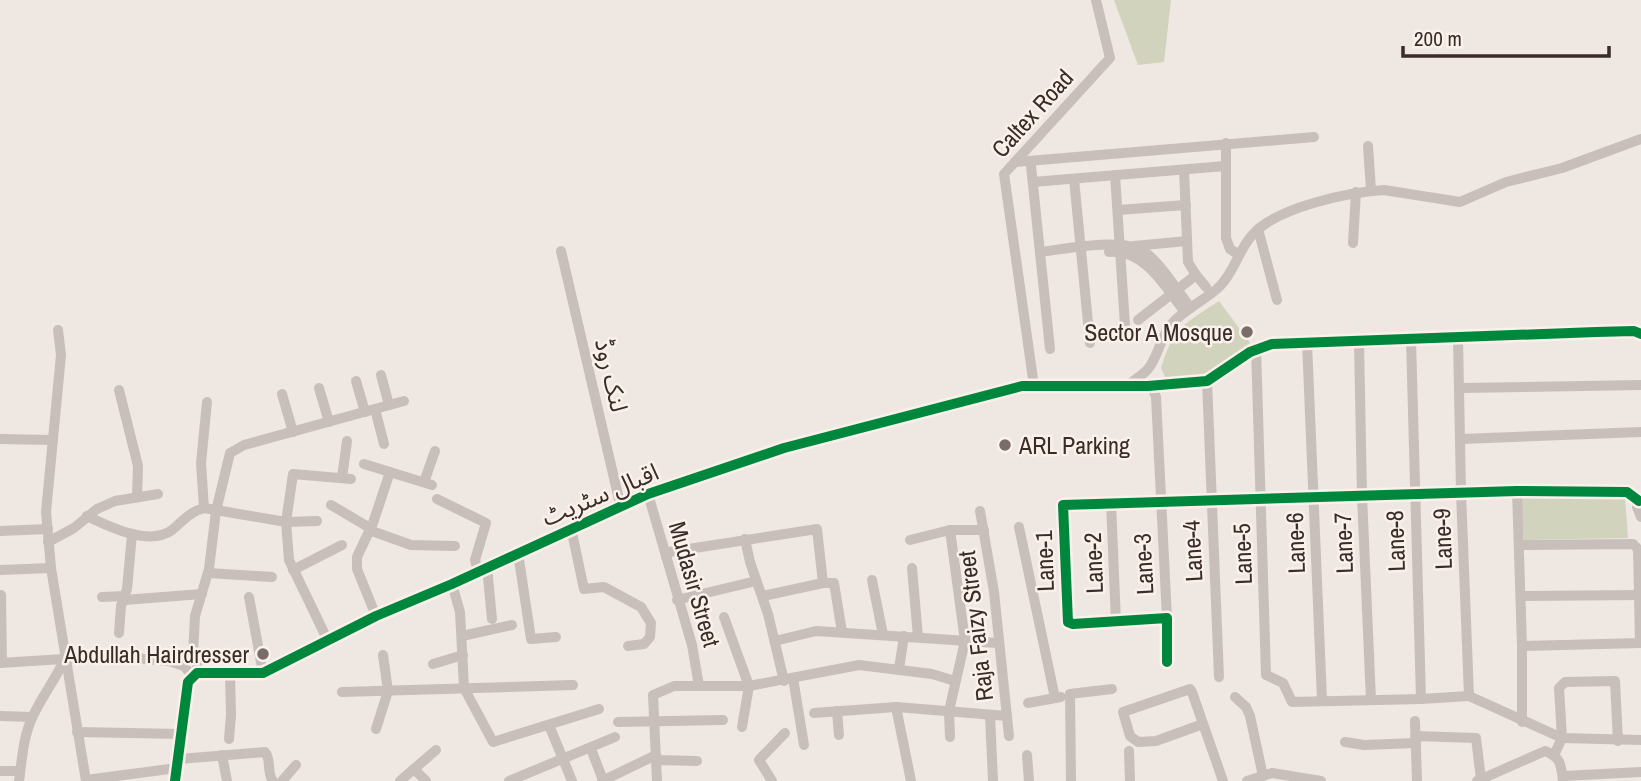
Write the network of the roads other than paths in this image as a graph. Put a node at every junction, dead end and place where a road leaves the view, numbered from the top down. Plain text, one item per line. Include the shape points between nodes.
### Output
1 (1097, 0) edge
2 (1314, 137) dead end
3 (1640, 139) edge
4 (1226, 143) junction
5 (1368, 146) dead end
6 (1641, 152) edge
7 (1015, 162) junction
8 (1031, 166) dead end
9 (1226, 166) junction
10 (1184, 170) junction
11 (1115, 176) junction
12 (1074, 178) junction
13 (1033, 182) junction
14 (1371, 190) junction
15 (1356, 192) junction
16 (1186, 205) junction
17 (1118, 210) junction
18 (1258, 229) junction
19 (1187, 240) junction
20 (1353, 243) dead end
21 (1124, 248) junction
22 (561, 251) dead end
23 (1082, 251) junction
24 (1040, 255) junction
25 (1239, 255) junction
26 (1196, 275) junction
27 (1206, 287) dead end
28 (1174, 292) junction
29 (1277, 300) dead end
30 (1188, 310) junction
31 (1138, 320) dead end
32 (1125, 325) dead end
33 (58, 330) dead end
34 (1641, 334) edge
35 (1458, 338) junction
36 (1411, 340) junction
37 (1307, 342) junction
38 (1359, 342) junction
39 (1090, 343) dead end
40 (1256, 348) junction
41 (1050, 349) dead end
42 (381, 375) dead end
43 (356, 381) dead end
44 (1207, 381) junction
45 (1641, 385) edge
46 (1034, 386) junction
47 (1128, 386) junction
48 (1147, 386) junction
49 (319, 387) dead end
50 (1460, 388) junction
51 (119, 390) dead end
52 (282, 394) dead end
53 (404, 401) dead end
54 (207, 402) dead end
55 (389, 405) junction
56 (370, 411) junction
57 (329, 422) junction
58 (293, 432) junction
59 (1641, 432) edge
60 (0, 439) edge
61 (1462, 439) junction
62 (53, 440) junction
63 (346, 441) dead end
64 (384, 444) dead end
65 (435, 451) dead end
66 (364, 464) dead end
67 (390, 472) junction
68 (1517, 491) junction
69 (1461, 493) junction
70 (648, 494) junction
71 (1415, 494) junction
72 (158, 495) dead end
73 (1362, 496) junction
74 (137, 497) junction
75 (1314, 497) junction
76 (437, 499) dead end
77 (1262, 499) junction
78 (1211, 500) junction
79 (1640, 500) edge
80 (1161, 502) junction
81 (1111, 503) junction
82 (331, 505) dead end
83 (621, 508) junction
84 (210, 510) junction
85 (980, 511) dead end
86 (87, 516) junction
87 (1641, 517) edge
88 (286, 522) junction
89 (317, 522) dead end
90 (830, 527) dead end
91 (1018, 527) dead end
92 (571, 528) junction
93 (48, 529) junction
94 (370, 529) junction
95 (817, 529) junction
96 (950, 530) junction
97 (984, 530) junction
98 (0, 531) edge
99 (132, 534) junction
100 (745, 539) junction
101 (910, 540) dead end
102 (48, 542) junction
103 (342, 545) dead end
104 (1519, 545) junction
105 (455, 546) dead end
106 (517, 553) junction
107 (666, 557) junction
108 (51, 568) junction
109 (912, 568) dead end
110 (482, 569) junction
111 (0, 570) edge
112 (293, 570) junction
113 (208, 572) junction
114 (272, 577) dead end
115 (872, 580) dead end
116 (757, 581) junction
117 (823, 583) junction
118 (452, 584) junction
119 (201, 594) junction
120 (1639, 595) junction
121 (1, 596) edge
122 (763, 596) junction
123 (1521, 596) junction
124 (102, 597) dead end
125 (249, 597) dead end
126 (124, 598) junction
127 (677, 600) junction
128 (376, 616) junction
129 (724, 617) dead end
130 (1167, 618) junction
131 (492, 619) dead end
132 (1116, 622) junction
133 (512, 625) dead end
134 (842, 632) junction
135 (119, 633) dead end
136 (883, 635) junction
137 (462, 636) junction
138 (904, 636) junction
139 (556, 637) dead end
140 (918, 637) junction
141 (965, 640) junction
142 (328, 641) junction
143 (775, 641) junction
144 (998, 643) junction
145 (628, 646) dead end
146 (1522, 646) junction
147 (383, 655) dead end
148 (463, 655) junction
149 (65, 659) junction
150 (1167, 662) dead end
151 (1, 663) edge
152 (433, 664) dead end
153 (899, 669) junction
154 (262, 673) junction
155 (230, 674) junction
156 (196, 675) junction
157 (1219, 677) dead end
158 (788, 680) junction
159 (954, 681) junction
160 (573, 685) dead end
161 (699, 686) junction
162 (749, 686) junction
163 (464, 688) junction
164 (1112, 689) dead end
165 (388, 691) junction
166 (342, 692) dead end
167 (1070, 694) junction
168 (1469, 696) junction
169 (1236, 697) dead end
170 (1055, 698) junction
171 (1421, 699) junction
172 (1322, 700) junction
173 (1371, 700) junction
174 (1028, 703) dead end
175 (896, 707) junction
176 (598, 709) dead end
177 (837, 711) junction
178 (949, 711) junction
179 (814, 713) dead end
180 (990, 715) junction
181 (0, 716) edge
182 (1007, 716) junction
183 (32, 717) junction
184 (654, 720) junction
185 (723, 720) dead end
186 (1415, 721) dead end
187 (618, 722) dead end
188 (1522, 722) junction
189 (1203, 724) junction
190 (549, 725) junction
191 (742, 727) dead end
192 (376, 729) dead end
193 (77, 732) junction
194 (785, 733) dead end
195 (182, 734) junction
196 (839, 735) dead end
197 (1009, 736) dead end
198 (615, 737) dead end
199 (950, 737) dead end
200 (1562, 738) junction
201 (229, 739) dead end
202 (1415, 739) junction
203 (1641, 740) edge
204 (1618, 741) junction
205 (1345, 742) dead end
206 (804, 745) dead end
207 (591, 749) junction
208 (436, 750) dead end
209 (1129, 751) dead end
210 (222, 755) junction
211 (1027, 755) dead end
212 (1554, 755) junction
213 (656, 758) junction
214 (564, 760) junction
215 (697, 761) dead end
216 (178, 763) junction
217 (296, 765) dead end
218 (414, 769) junction
219 (0, 771) edge
220 (1641, 772) edge
221 (20, 776) edge
222 (1262, 776) junction
223 (532, 777) edge
224 (1495, 777) edge
225 (1563, 778) edge
226 (1315, 780) edge
227 (1479, 780) edge
228 (86, 781) edge
229 (175, 781) edge
230 (227, 781) edge
231 (273, 781) edge
232 (282, 781) edge
233 (400, 781) edge
234 (426, 781) edge
235 (509, 781) edge
236 (572, 781) edge
237 (602, 781) edge
238 (657, 781) edge
239 (772, 781) edge
240 (911, 781) edge
241 (993, 781) edge
242 (1029, 781) edge
243 (1072, 781) edge
244 (1130, 781) edge
245 (1223, 781) edge
246 (1247, 781) edge
247 (1416, 781) edge

1 - 7 street, Caltex Road via 1110,58
2 - 4 street
3 - 6 street
3 - 14 street via 1562,168 1506,182 1460,202
4 - 7 street
4 - 9 street
5 - 14 street
7 - 46 street, Caltex Road via 1004,174
8 - 13 street
9 - 10 street
9 - 25 street via 1226,238 1230,249
10 - 11 street
10 - 16 street
11 - 12 street
11 - 17 street
12 - 13 street
12 - 23 street
13 - 24 street
14 - 15 street
15 - 18 street via 1285,213
15 - 20 street
16 - 17 street
16 - 19 street
17 - 21 street
18 - 25 street
18 - 29 street
19 - 21 street
19 - 26 street via 1188,261
21 - 23 street
21 - 28 street via 1146,253
21 - 32 street
22 - 83 street, لنک روڈ
23 - 24 street
23 - 39 street
24 - 41 street
25 - 30 street via 1218,289
26 - 27 street
26 - 28 street
28 - 30 street
28 - 31 street
30 - 47 street via 1167,329 1149,368
33 - 62 street via 61,355
34 - 35 street
35 - 36 street
35 - 50 street, Lane-9
36 - 38 street
36 - 71 street, Lane-8
37 - 38 street
37 - 40 street
37 - 75 street, Lane-6
38 - 73 street, Lane-7
40 - 44 street
40 - 77 street, Lane-5
42 - 55 street
43 - 56 street
44 - 48 street, اقبال سٹریٹ
44 - 78 street, Lane-4
45 - 50 street
46 - 47 street, اقبال سٹریٹ
46 - 70 street, اقبال سٹریٹ via 999,390 784,448
47 - 48 street, اقبال سٹریٹ
48 - 80 street, Lane-3 via 1156,397
49 - 57 street
50 - 61 street, Lane-9
51 - 74 street via 138,466
52 - 58 street
53 - 55 street
54 - 84 street via 201,463
55 - 56 street
56 - 57 street
56 - 64 street
57 - 58 street
58 - 84 street via 230,453
59 - 61 street
60 - 62 street
61 - 69 street, Lane-9
62 - 93 street
63 - 88 street via 347,478 293,474
65 - 67 street via 428,484
66 - 67 street
67 - 94 street
68 - 69 street
68 - 79 street via 1627,492
68 - 104 street
69 - 71 street
69 - 168 street, Lane-9
70 - 83 street, اقبال سٹریٹ
70 - 107 street, Mudasir Street
71 - 73 street
71 - 171 street, Lane-8
72 - 74 street
73 - 75 street
73 - 173 street, Lane-7
74 - 86 street via 115,500
75 - 77 street
75 - 172 street, Lane-6
76 - 110 street via 486,523 475,560
77 - 78 street
77 - 172 street, Lane-5 via 1266,675 1283,683 1292,702
78 - 80 street
78 - 157 street, Lane-4
79 - 87 street via 1637,510
80 - 81 street
80 - 130 street, Lane-3
81 - 132 street, Lane-2
81 - 132 street, Lane-1 via 1063,505 1067,615 1073,624
82 - 94 street
83 - 92 street, اقبال سٹریٹ
84 - 88 street
84 - 99 street via 192,512 166,534
84 - 113 street
85 - 97 street, Raja Faizy Street
86 - 99 street
86 - 102 street
88 - 89 street
88 - 112 street
90 - 95 street
91 - 170 street
92 - 106 street, اقبال سٹریٹ
92 - 145 street via 584,589 604,587 641,607 652,624 644,644
93 - 98 street
93 - 102 street
94 - 105 street via 411,545
94 - 128 street via 357,557 357,569
95 - 100 street
95 - 117 street
96 - 97 street
96 - 101 street
96 - 141 street
97 - 144 street, Raja Faizy Street
99 - 126 street
100 - 107 street via 669,552
100 - 116 street
102 - 108 street
103 - 112 street
104 - 120 street via 1636,545
104 - 123 street
106 - 110 street, اقبال سٹریٹ
106 - 139 street via 531,639
107 - 127 street, Mudasir Street
108 - 111 street
108 - 149 street
109 - 140 street
110 - 118 street, اقبال سٹریٹ
110 - 131 street
112 - 142 street
113 - 114 street
113 - 119 street
115 - 136 street
116 - 122 street
116 - 127 street
117 - 122 street
117 - 134 street via 834,583
118 - 128 street, اقبال سٹریٹ
118 - 137 street
119 - 126 street
119 - 156 street via 193,636
120 - 123 street
120 - 146 street via 1640,643
121 - 151 street
122 - 143 street
123 - 146 street
124 - 126 street
125 - 154 street
126 - 135 street
127 - 161 street, Mudasir Street
128 - 142 street, اقبال سٹریٹ
129 - 162 street
130 - 132 street
130 - 150 street, Lane-3
133 - 137 street
134 - 136 street
134 - 143 street
136 - 138 street
137 - 148 street
138 - 140 street
138 - 153 street
140 - 141 street
141 - 144 street
141 - 159 street
142 - 154 street, اقبال سٹریٹ
143 - 158 street
144 - 182 street, Raja Faizy Street
146 - 188 street
147 - 165 street
148 - 152 street
148 - 163 street
149 - 151 street
149 - 156 street via 111,656 169,661
149 - 183 street
149 - 193 street
153 - 158 street via 859,665
153 - 159 street
154 - 155 street, اقبال سٹریٹ
155 - 156 street, اقبال سٹریٹ
155 - 201 street
156 - 195 street via 188,682
158 - 162 street
158 - 206 street
159 - 178 street
160 - 163 street
161 - 162 street
161 - 184 street via 674,686 653,695
162 - 191 street
163 - 165 street
163 - 190 street via 493,742
164 - 167 street
165 - 166 street
165 - 192 street
167 - 170 street
167 - 243 street
168 - 171 street
168 - 188 street
169 - 222 street via 1250,716
170 - 174 street
171 - 173 street
172 - 173 street
175 - 177 street
175 - 178 street
175 - 240 street
176 - 190 street
177 - 179 street
177 - 196 street
178 - 180 street
178 - 199 street
180 - 182 street
180 - 241 street
181 - 183 street
182 - 197 street, Raja Faizy Street
183 - 221 street
184 - 185 street
184 - 187 street
184 - 213 street
186 - 202 street
188 - 200 street
189 - 189 street via 1190,689 1123,712 1130,736 1138,742 1156,741
189 - 245 street
190 - 214 street
193 - 195 street
193 - 228 street
194 - 239 street via 759,760
195 - 216 street
198 - 207 street
200 - 204 street
200 - 204 street via 1561,684 1612,680 1617,685
200 - 212 street
202 - 205 street
202 - 227 street via 1476,738
202 - 247 street
203 - 204 street
207 - 214 street
207 - 237 street
208 - 218 street
209 - 244 street
210 - 216 street
210 - 230 street
210 - 231 street via 265,752
211 - 242 street
212 - 224 street via 1545,751
212 - 225 street via 1560,760
213 - 215 street
213 - 237 street
213 - 238 street
214 - 223 street
214 - 236 street
216 - 228 street
216 - 229 street
217 - 232 street
218 - 233 street
218 - 234 street
219 - 221 street
220 - 225 street
222 - 226 street via 1272,773
222 - 246 street
223 - 235 street
224 - 227 street

